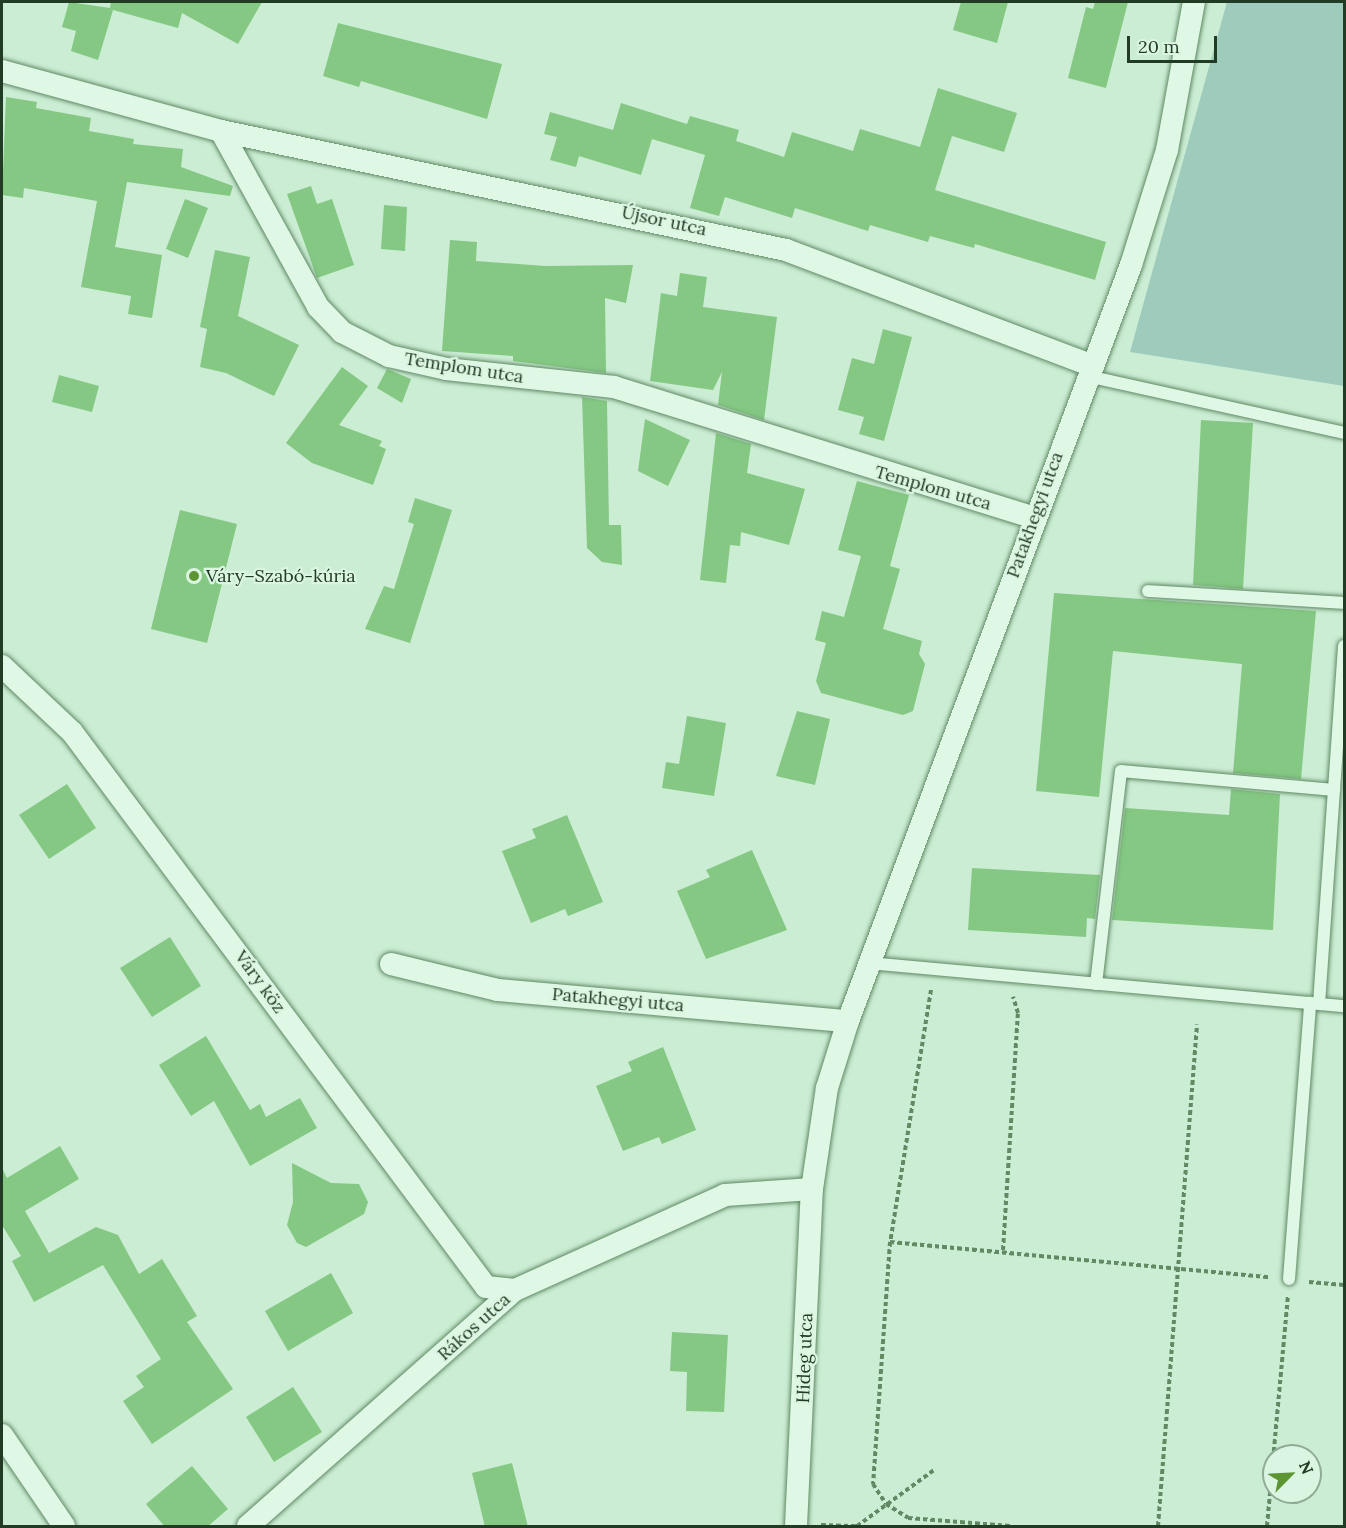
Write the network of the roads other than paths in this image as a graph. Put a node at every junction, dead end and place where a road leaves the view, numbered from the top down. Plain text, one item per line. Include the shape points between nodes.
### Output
1 (1194, 2) edge
2 (2, 71) edge
3 (221, 131) junction
4 (1089, 370) junction
5 (1344, 433) edge
6 (1034, 518) junction
7 (1148, 591) dead end
8 (1344, 603) edge
9 (1344, 646) edge
10 (2, 666) edge
11 (1334, 790) junction
12 (869, 963) junction
13 (392, 964) dead end
14 (1096, 984) junction
15 (1314, 1003) junction
16 (1344, 1006) edge
17 (848, 1021) junction
18 (812, 1189) junction
19 (1289, 1279) road end
20 (515, 1290) junction
21 (2, 1435) edge
22 (796, 1525) edge
23 (64, 1527) edge
24 (249, 1527) edge

1 - 4 street, Patakhegyi utca via 1167,150 1131,265
2 - 3 street
3 - 4 street, Újsor utca via 786,250
3 - 6 street, Templom utca via 318,307 342,332 389,356 446,369 614,387
4 - 5 lane
4 - 6 street, Patakhegyi utca
6 - 12 street, Patakhegyi utca
7 - 8 lane
9 - 11 lane
10 - 20 street, Váry köz via 72,732 486,1287
11 - 14 lane via 1121,771
11 - 15 lane
12 - 14 lane
12 - 17 street, Patakhegyi utca
13 - 17 street, Patakhegyi utca via 498,990
14 - 15 lane
15 - 16 lane
15 - 19 lane
17 - 18 street, Patakhegyi utca via 827,1088
18 - 20 street, Rákos utca via 725,1195
18 - 22 street, Hideg utca
20 - 24 street, Rákos utca
21 - 23 street

